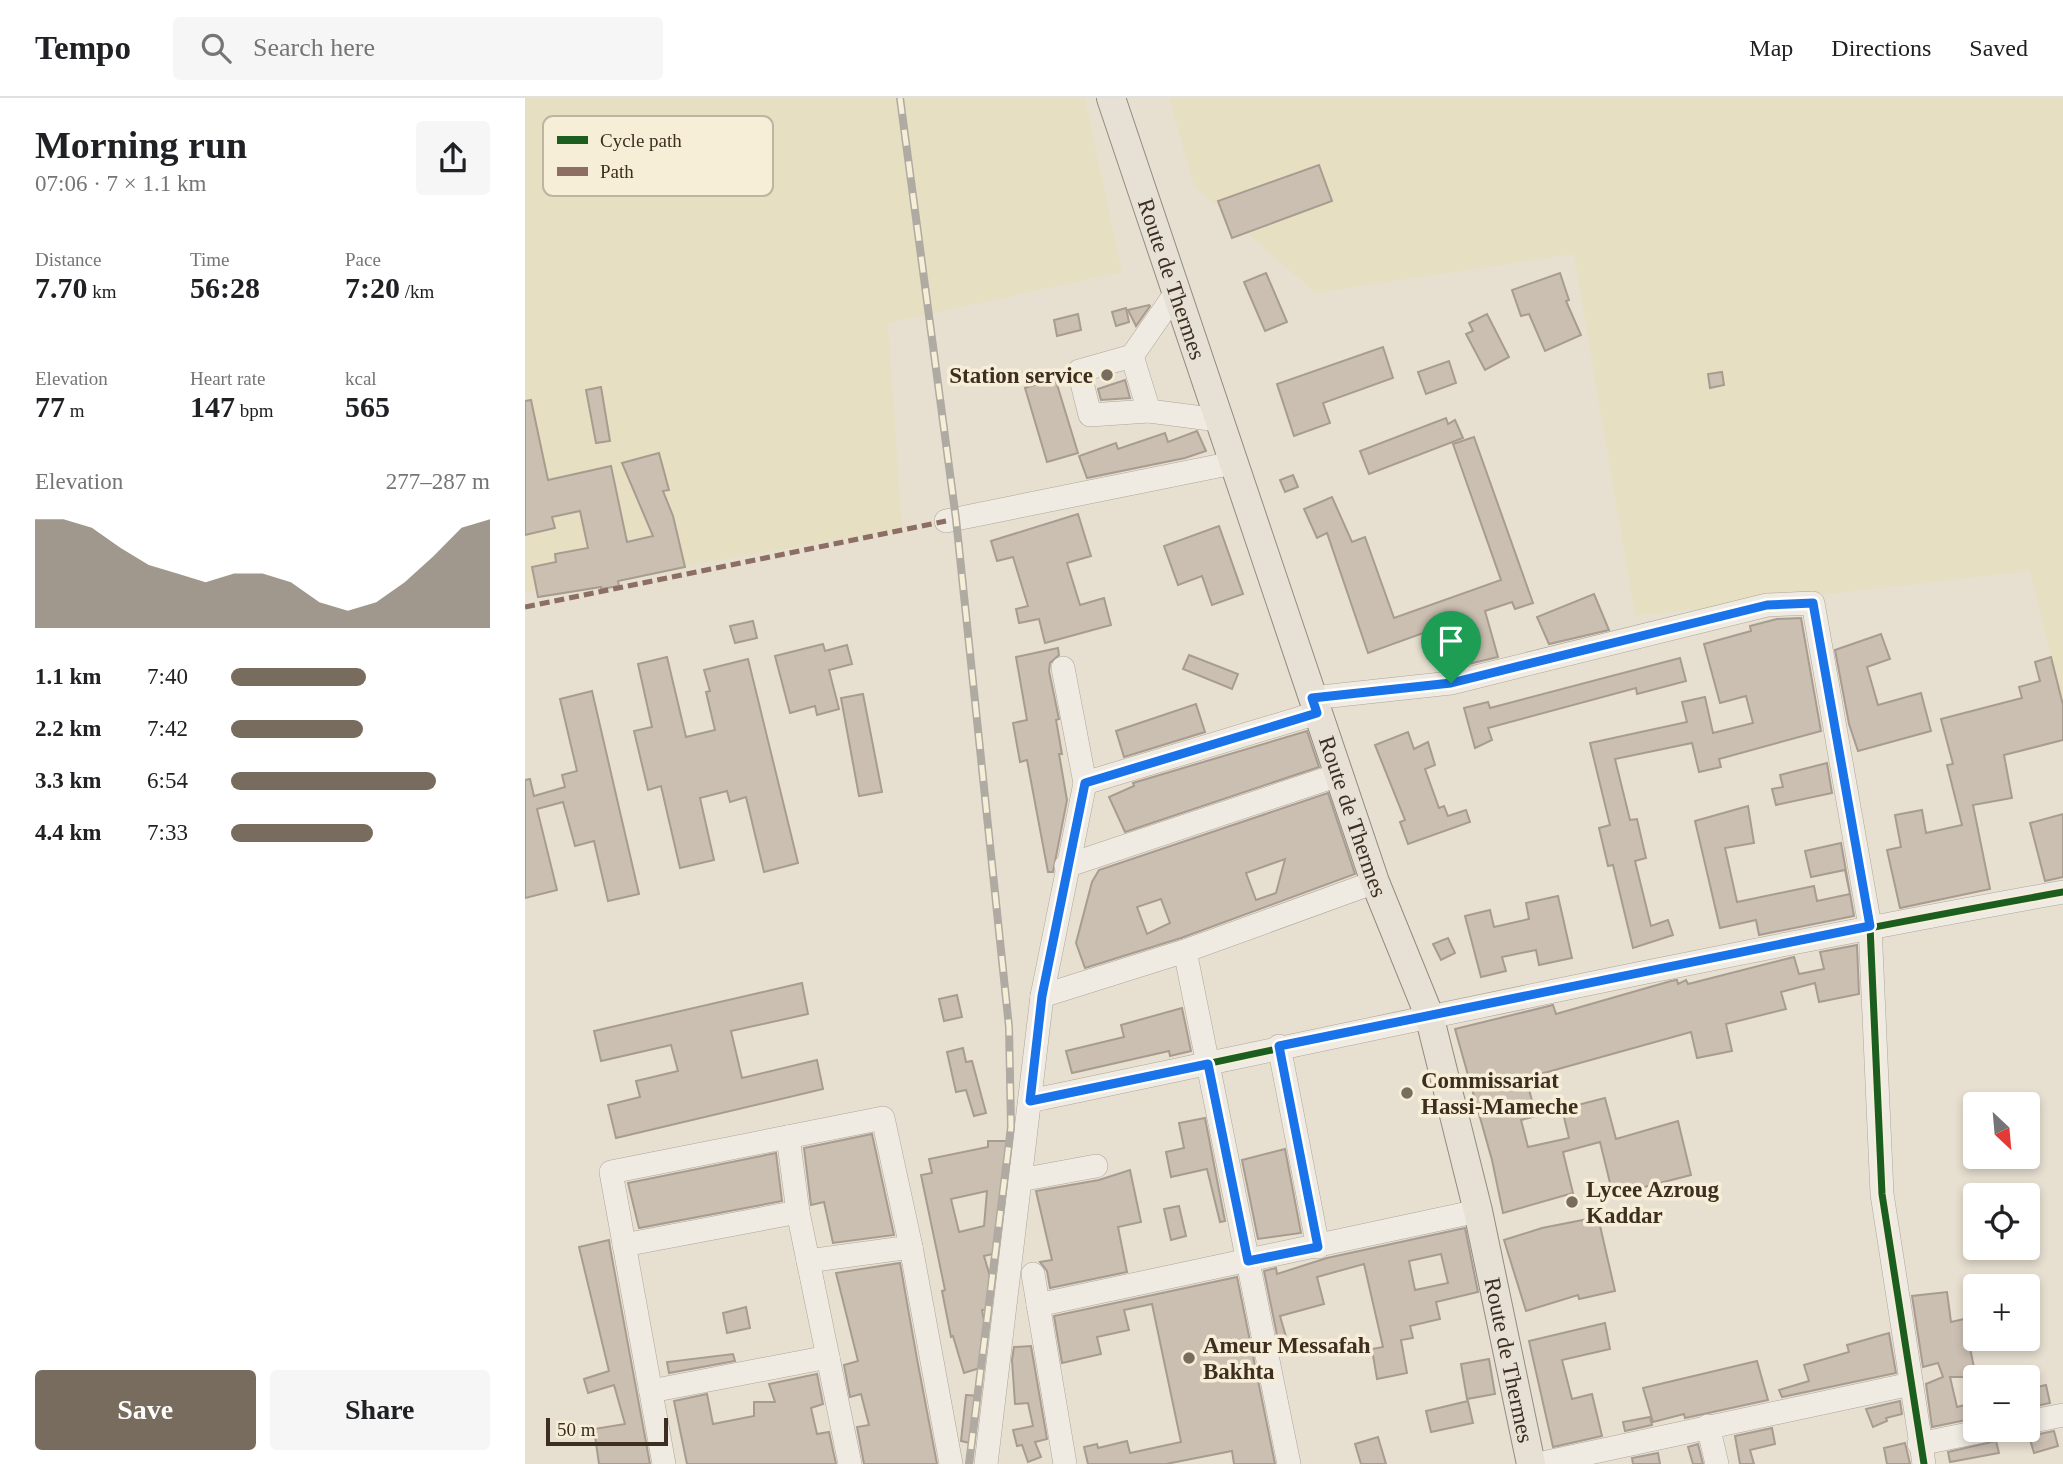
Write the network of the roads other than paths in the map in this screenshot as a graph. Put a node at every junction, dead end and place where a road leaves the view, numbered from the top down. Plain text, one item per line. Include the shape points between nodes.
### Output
1 (1111, 98) edge
2 (1175, 294) junction
3 (1132, 356) junction
4 (1149, 411) junction
5 (1218, 420) junction
6 (1233, 463) junction
7 (946, 521) dead end
8 (1063, 668) dead end
9 (1315, 706) junction
10 (1338, 775) junction
11 (1085, 783) junction
12 (1066, 866) junction
13 (1375, 882) junction
14 (2063, 892) edge
15 (1870, 926) junction
16 (1185, 951) junction
17 (1042, 996) junction
18 (1429, 1015) junction
19 (1279, 1046) junction
20 (1208, 1064) junction
21 (1030, 1101) junction
22 (788, 1137) junction
23 (1096, 1166) dead end
24 (1020, 1180) junction
25 (1478, 1211) junction
26 (798, 1212) junction
27 (624, 1245) junction
28 (911, 1247) junction
29 (1318, 1247) junction
30 (808, 1261) junction
31 (1248, 1261) junction
32 (1033, 1274) dead end
33 (1038, 1305) junction
34 (828, 1357) junction
35 (1910, 1384) junction
36 (651, 1391) junction
37 (2063, 1415) edge
38 (2040, 1420) edge
39 (1708, 1426) junction
40 (1963, 1439) edge
41 (1921, 1454) edge
42 (664, 1464) edge
43 (850, 1464) edge
44 (951, 1464) edge
45 (986, 1464) edge
46 (1065, 1464) edge
47 (1289, 1464) edge
48 (1531, 1464) edge
49 (1538, 1464) edge
50 (1717, 1464) edge

1 - 2 main road, Route de Thermes
2 - 3 street
2 - 5 main road, Route de Thermes
3 - 4 street
3 - 4 street via 1079,371 1090,415
4 - 5 street
5 - 6 main road, Route de Thermes
6 - 7 street
6 - 9 main road, Route de Thermes
8 - 11 street
9 - 10 main road, Route de Thermes
9 - 11 street
9 - 15 street via 1451,683 1767,605 1813,603
10 - 12 street
10 - 13 main road, Route de Thermes
11 - 12 street
12 - 17 street
13 - 16 street
13 - 18 main road, Route de Thermes
14 - 15 street
15 - 18 street
15 - 35 street via 1882,1194
16 - 17 street
16 - 20 street
17 - 21 street
18 - 19 street
18 - 25 main road, Route de Thermes
19 - 20 street
19 - 29 street
20 - 21 street
20 - 31 street
21 - 24 street
22 - 26 street
22 - 27 street via 611,1172
22 - 28 street via 883,1118
23 - 24 street
24 - 45 street
25 - 29 street
25 - 48 main road, Route de Thermes
26 - 27 street
26 - 30 street
27 - 36 street
28 - 30 street
28 - 44 street
29 - 31 street
30 - 34 street
31 - 33 street
31 - 47 street
32 - 33 street
33 - 46 street
34 - 36 street
34 - 43 street
35 - 39 street
35 - 41 street
36 - 42 street
37 - 38 street
39 - 49 street
39 - 50 street
40 - 41 street

